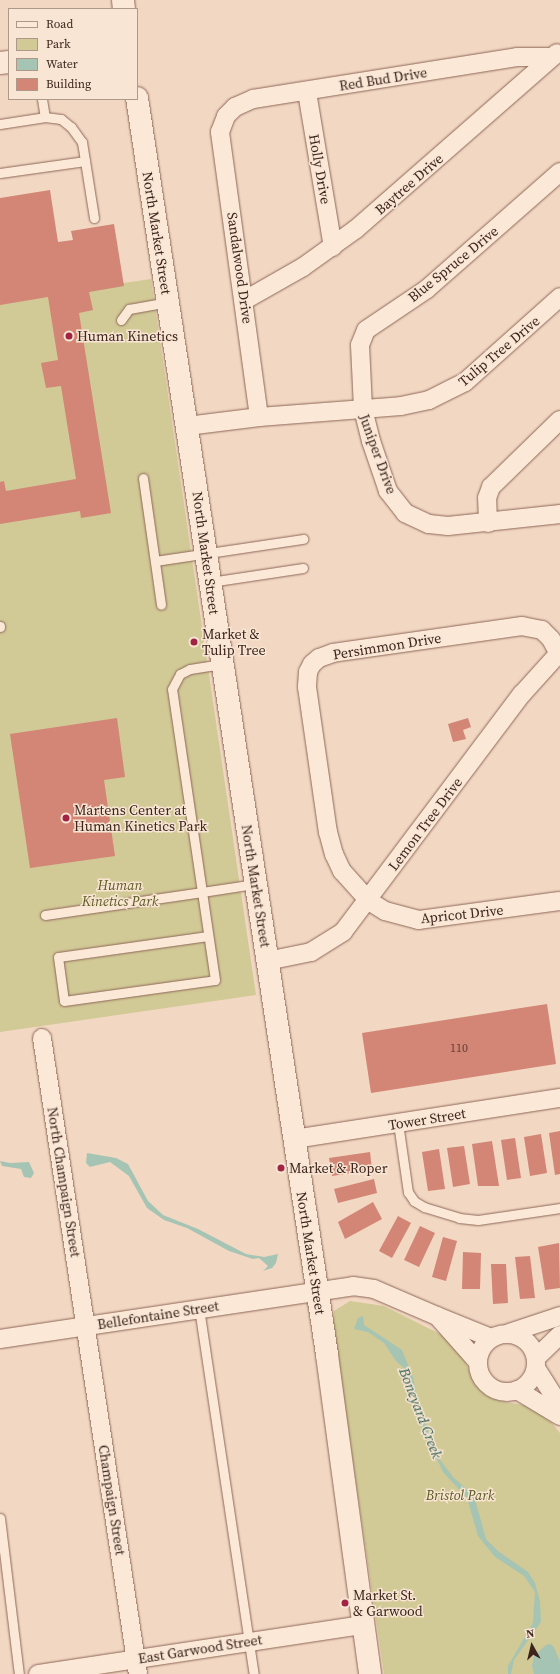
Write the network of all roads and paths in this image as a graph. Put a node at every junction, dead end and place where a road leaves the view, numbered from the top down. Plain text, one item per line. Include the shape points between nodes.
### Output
1 (556, 54) edge
2 (308, 92) junction
3 (42, 100) edge
4 (137, 100) edge
5 (44, 117) junction
6 (224, 121) joint
7 (0, 124) edge
8 (85, 160) junction
9 (560, 172) edge
10 (0, 173) edge
11 (94, 218) dead end
12 (333, 247) junction
13 (560, 297) edge
14 (245, 300) junction
15 (168, 302) junction
16 (121, 320) dead end
17 (363, 409) junction
18 (259, 417) junction
19 (560, 420) edge
20 (187, 426) junction
21 (143, 478) dead end
22 (560, 514) edge
23 (488, 522) junction
24 (303, 539) dead end
25 (206, 553) junction
26 (155, 561) junction
27 (303, 568) dead end
28 (210, 582) junction
29 (161, 605) dead end
30 (560, 653) edge
31 (222, 664) junction
32 (255, 884) junction
33 (202, 892) junction
34 (368, 901) junction
35 (560, 901) edge
36 (45, 914) dead end
37 (208, 936) junction
38 (267, 961) junction
39 (42, 1038) dead end
40 (560, 1098) edge
41 (398, 1123) junction
42 (294, 1139) junction
43 (560, 1208) edge
44 (317, 1291) junction
45 (199, 1308) junction
46 (437, 1316) junction
47 (560, 1316) edge
48 (86, 1326) junction
49 (509, 1333) junction
50 (560, 1335) edge
51 (0, 1338) edge
52 (491, 1338) junction
53 (477, 1361) junction
54 (536, 1363) junction
55 (518, 1390) junction
56 (560, 1406) edge
57 (560, 1416) edge
58 (0, 1518) edge
59 (362, 1625) junction
60 (249, 1641) junction
61 (137, 1666) edge
62 (18, 1674) edge
63 (38, 1674) edge
64 (254, 1674) edge
65 (370, 1674) edge

1 - 2 street, Red Bud Drive via 516,57
1 - 12 street, Baytree Drive
2 - 6 street, Red Bud Drive via 243,102 235,107
2 - 12 street, Holly Drive
3 - 5 lane
4 - 15 main road, North Market Street
5 - 7 lane
5 - 8 lane via 61,119 71,127 82,142
6 - 14 street, Sandalwood Drive via 220,132
8 - 10 lane
8 - 11 lane
9 - 17 street, Blue Spruce Drive via 427,289 366,330 360,345
12 - 14 street, Baytree Drive
13 - 17 street, Tulip Tree Drive via 499,353 448,392 429,400
14 - 18 street, Sandalwood Drive
15 - 16 lane via 129,309
15 - 20 main road, North Market Street
17 - 18 street, Juniper Drive
17 - 23 street, Juniper Drive via 388,490 405,513 429,524 448,526
18 - 20 street, Juniper Drive
19 - 23 street via 492,487 487,498
20 - 25 main road, North Market Street
21 - 26 lane
22 - 23 street, Juniper Drive
24 - 25 lane
25 - 26 lane
25 - 28 main road, North Market Street
26 - 29 lane
27 - 28 lane
28 - 31 main road, North Market Street
30 - 34 street, Lemon Tree Drive via 522,694
30 - 34 street, Persimmon Drive via 552,639 542,630 522,626 332,653 312,664 308,672 307,687 328,832 342,871
31 - 32 main road, North Market Street
31 - 33 lane via 180,674 172,689
32 - 33 lane
32 - 38 main road, North Market Street
33 - 36 lane
33 - 37 lane
34 - 35 street, Apricot Drive via 385,911 419,920
34 - 38 street, Lemon Tree Drive via 343,932 328,944 311,952
37 - 37 lane via 215,980 64,1001 58,957
38 - 42 main road, North Market Street
39 - 48 street, North Champaign Street
40 - 41 street, Tower Street
41 - 42 street, Tower Street
41 - 43 lane via 408,1192 414,1201 459,1218 478,1220
42 - 44 main road, North Market Street
44 - 45 street, Bellefontaine Street
44 - 46 street, Bellefontaine Street via 354,1286 374,1289
44 - 59 main road, North Market Street
45 - 48 street, Bellefontaine Street
45 - 60 lane
46 - 52 street, Bellefontaine Street
46 - 53 street
47 - 49 street
48 - 51 street, Bellefontaine Street
48 - 61 street, Champaign Street
49 - 52 street
49 - 54 street via 527,1341
50 - 54 street
52 - 53 street via 484,1344
53 - 55 street via 482,1379 489,1386 508,1392
54 - 55 street via 526,1385
54 - 56 street
55 - 57 street
58 - 62 lane
59 - 60 street, East Garwood Street
59 - 65 main road, North Market Street
60 - 61 street, East Garwood Street
60 - 64 lane
61 - 63 street, East Garwood Street

